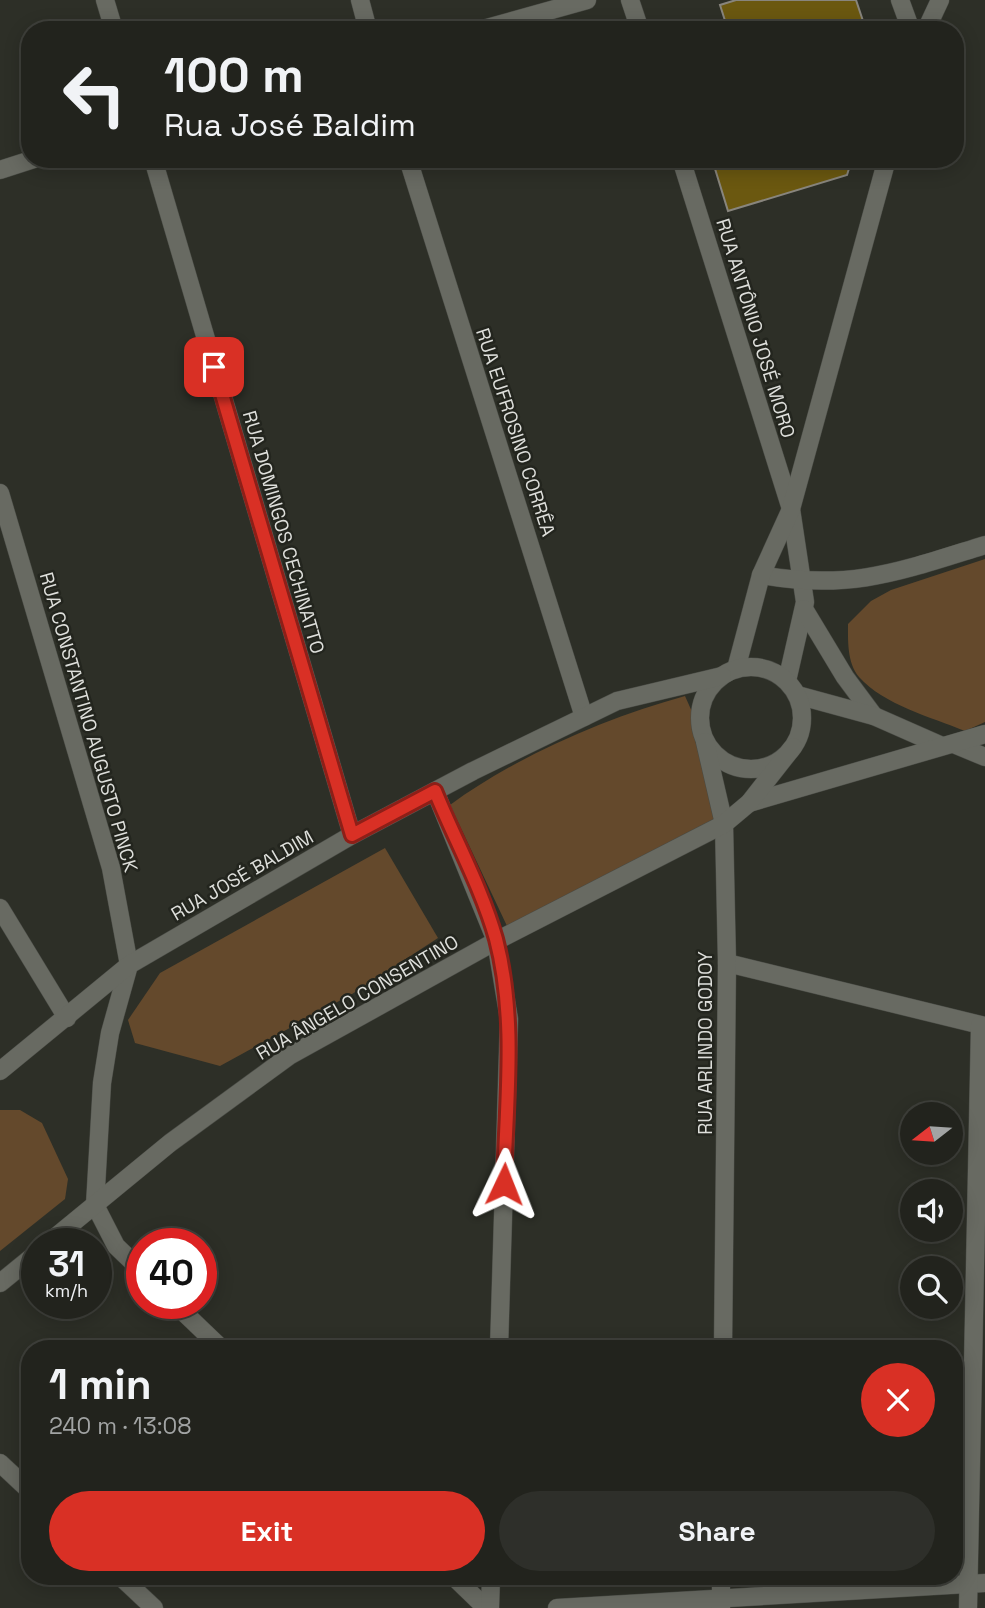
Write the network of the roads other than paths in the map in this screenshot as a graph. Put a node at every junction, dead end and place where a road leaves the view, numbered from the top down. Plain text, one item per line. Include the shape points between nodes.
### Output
1 (105, 0) edge
2 (360, 0) edge
3 (587, 0) edge
4 (631, 0) edge
5 (900, 0) edge
6 (940, 0) edge
7 (111, 21) edge
8 (366, 21) edge
9 (512, 21) edge
10 (637, 21) edge
11 (908, 21) edge
12 (930, 21) edge
13 (21, 163) edge
14 (156, 168) edge
15 (411, 168) edge
16 (684, 168) edge
17 (885, 168) edge
18 (0, 170) edge
19 (0, 493) edge
20 (790, 509) junction
21 (985, 545) edge
22 (761, 575) junction
23 (803, 582) junction
24 (804, 609) junction
25 (729, 672) junction
26 (792, 688) junction
27 (874, 716) junction
28 (584, 717) junction
29 (985, 734) edge
30 (705, 738) junction
31 (949, 746) junction
32 (793, 747) junction
33 (985, 757) edge
34 (435, 791) junction
35 (749, 803) junction
36 (724, 824) junction
37 (352, 835) junction
38 (0, 908) edge
39 (496, 941) junction
40 (727, 963) junction
41 (130, 965) junction
42 (67, 1018) junction
43 (983, 1026) edge
44 (0, 1071) edge
45 (95, 1205) junction
46 (67, 1228) edge
47 (126, 1256) edge
48 (21, 1266) edge
49 (0, 1283) edge
50 (191, 1319) edge
51 (213, 1340) edge
52 (499, 1340) edge
53 (723, 1340) edge
54 (0, 1462) edge
55 (21, 1482) edge
56 (976, 1583) edge
57 (130, 1585) edge
58 (463, 1585) edge
59 (490, 1585) edge
60 (721, 1585) edge
61 (950, 1585) edge
62 (721, 1603) edge
63 (154, 1608) edge
64 (488, 1608) edge
65 (557, 1608) edge
66 (968, 1608) edge

1 - 7 street
2 - 8 street
3 - 9 street
4 - 10 street
5 - 11 street
6 - 12 street
13 - 18 street
14 - 37 street, RUA DOMINGOS CECHINATTO
15 - 28 street, RUA EUFROSINO CORRÊA
16 - 20 street, RUA ANTÔNIO JOSÉ MORO
17 - 20 street
19 - 41 street, RUA CONSTANTINO AUGUSTO PINCK via 111,868
20 - 22 street
20 - 23 street, RUA ANTÔNIO JOSÉ MORO
21 - 23 street via 880,576
22 - 23 street
22 - 25 street
23 - 24 street, RUA ANTÔNIO JOSÉ MORO
24 - 26 street
24 - 27 street
25 - 26 street via 763,668
25 - 28 street, RUA JOSÉ BALDIM via 617,701
25 - 30 street via 709,688 702,704
26 - 27 street
26 - 32 street via 802,722
27 - 31 street
28 - 34 street, RUA JOSÉ BALDIM
29 - 31 street, RUA ÂNGELO CONSENTINO
30 - 32 street via 715,754 747,769 772,764
30 - 36 street, RUA ARLINDO GODOY
31 - 33 street
31 - 35 street, RUA ÂNGELO CONSENTINO
32 - 35 street, RUA ÂNGELO CONSENTINO
34 - 37 street, RUA JOSÉ BALDIM
34 - 39 street
35 - 36 street, RUA ÂNGELO CONSENTINO
36 - 39 street, RUA ÂNGELO CONSENTINO
36 - 40 street, RUA ARLINDO GODOY
37 - 41 street, RUA JOSÉ BALDIM
38 - 42 street
39 - 45 street, RUA ÂNGELO CONSENTINO via 289,1056
39 - 52 street via 509,1019
40 - 43 street
40 - 53 street, RUA ARLINDO GODOY
41 - 42 street, RUA JOSÉ BALDIM
41 - 45 street via 110,1033 102,1083
42 - 44 street, RUA JOSÉ BALDIM
43 - 56 street
45 - 46 street, RUA ÂNGELO CONSENTINO
45 - 47 street via 116,1246
48 - 49 street
50 - 51 street
54 - 55 street
56 - 66 street
57 - 63 street
58 - 64 street
59 - 64 street
60 - 62 street
61 - 62 street
62 - 65 street

